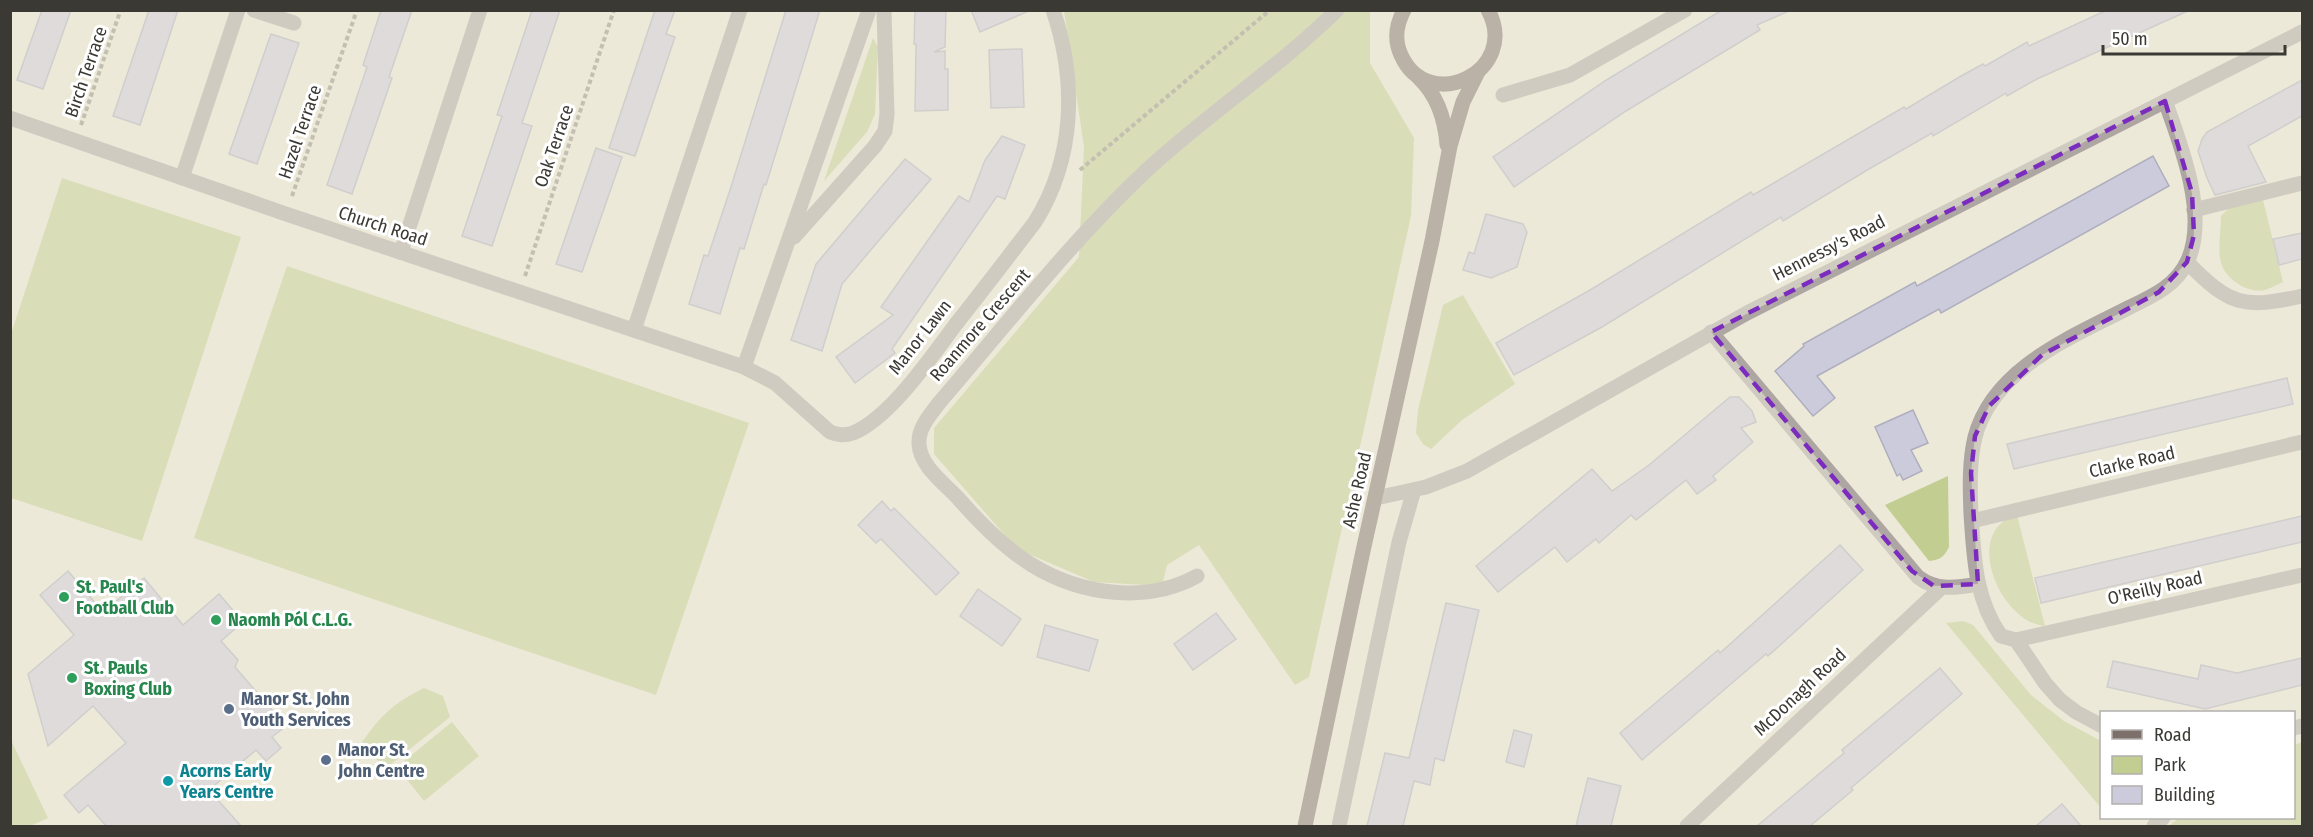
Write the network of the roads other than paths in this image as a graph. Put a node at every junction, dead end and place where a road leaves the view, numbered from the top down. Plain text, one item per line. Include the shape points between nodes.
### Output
1 (238, 10) edge
2 (254, 10) edge
3 (480, 10) edge
4 (740, 10) edge
5 (869, 10) edge
6 (884, 10) edge
7 (1053, 10) edge
8 (1337, 10) edge
9 (1398, 10) edge
10 (1404, 10) edge
11 (1488, 10) edge
12 (1502, 10) edge
13 (1685, 10) edge
14 (294, 23) dead end
15 (1397, 31) junction
16 (2302, 32) edge
17 (1495, 37) junction
18 (1478, 72) junction
19 (1415, 73) junction
20 (1503, 95) dead end
21 (2165, 101) junction
22 (10, 118) edge
23 (1447, 163) junction
24 (182, 178) junction
25 (2302, 183) edge
26 (2194, 210) junction
27 (789, 243) junction
28 (401, 252) junction
29 (2187, 262) junction
30 (2302, 296) edge
31 (634, 330) junction
32 (1711, 332) junction
33 (744, 367) junction
34 (2302, 442) edge
35 (1414, 490) junction
36 (1376, 498) junction
37 (1971, 521) junction
38 (2302, 575) edge
39 (1197, 576) dead end
40 (1978, 584) junction
41 (1941, 588) junction
42 (2016, 640) junction
43 (2100, 725) edge
44 (1305, 826) edge
45 (1339, 826) edge
46 (1687, 826) edge

1 - 24 street
2 - 14 street
3 - 28 street
4 - 31 street
5 - 27 street
6 - 27 street via 885,131
7 - 33 street, Manor Lawn via 1065,59 1069,99 1067,135 1055,183 1035,222 906,387 862,427 839,435 825,428 775,383
8 - 39 street, Roanmore Crescent via 1131,186 939,403 919,438 921,456 931,470 1009,547 1044,572 1079,586 1128,593 1162,591
9 - 15 street
10 - 15 main road
11 - 17 main road
12 - 17 main road, Ashe Road
13 - 20 street via 1570,75
15 - 19 main road, Ashe Road via 1402,59
16 - 21 street, Hennessy's Road
17 - 18 main road, Ashe Road via 1490,56
18 - 19 main road via 1451,84 1432,82
18 - 23 main road, Ashe Road via 1459,115
19 - 23 main road, Ashe Road via 1439,105
21 - 26 street via 2185,162
21 - 32 street, Hennessy's Road
22 - 24 street, Church Road
23 - 36 main road, Ashe Road
24 - 28 street, Church Road
25 - 26 street
26 - 29 street via 2193,244
27 - 33 street
28 - 31 street, Church Road
29 - 30 street via 2210,284 2243,302 2263,304
29 - 37 street via 2164,288 2058,344 2027,366 1996,396 1983,416 1973,447
31 - 33 street, Church Road
32 - 35 street, Hennessy's Road via 1483,463 1453,478
32 - 41 street via 1912,571 1928,584
34 - 37 street, Clarke Road
35 - 36 street, Hennessy's Road
35 - 45 street via 1399,542
36 - 44 main road, Ashe Road
37 - 40 street
38 - 42 street, O'Reilly Road
40 - 41 street
40 - 42 street via 1986,610 2001,636
41 - 46 street, McDonagh Road
42 - 43 street via 2060,700

